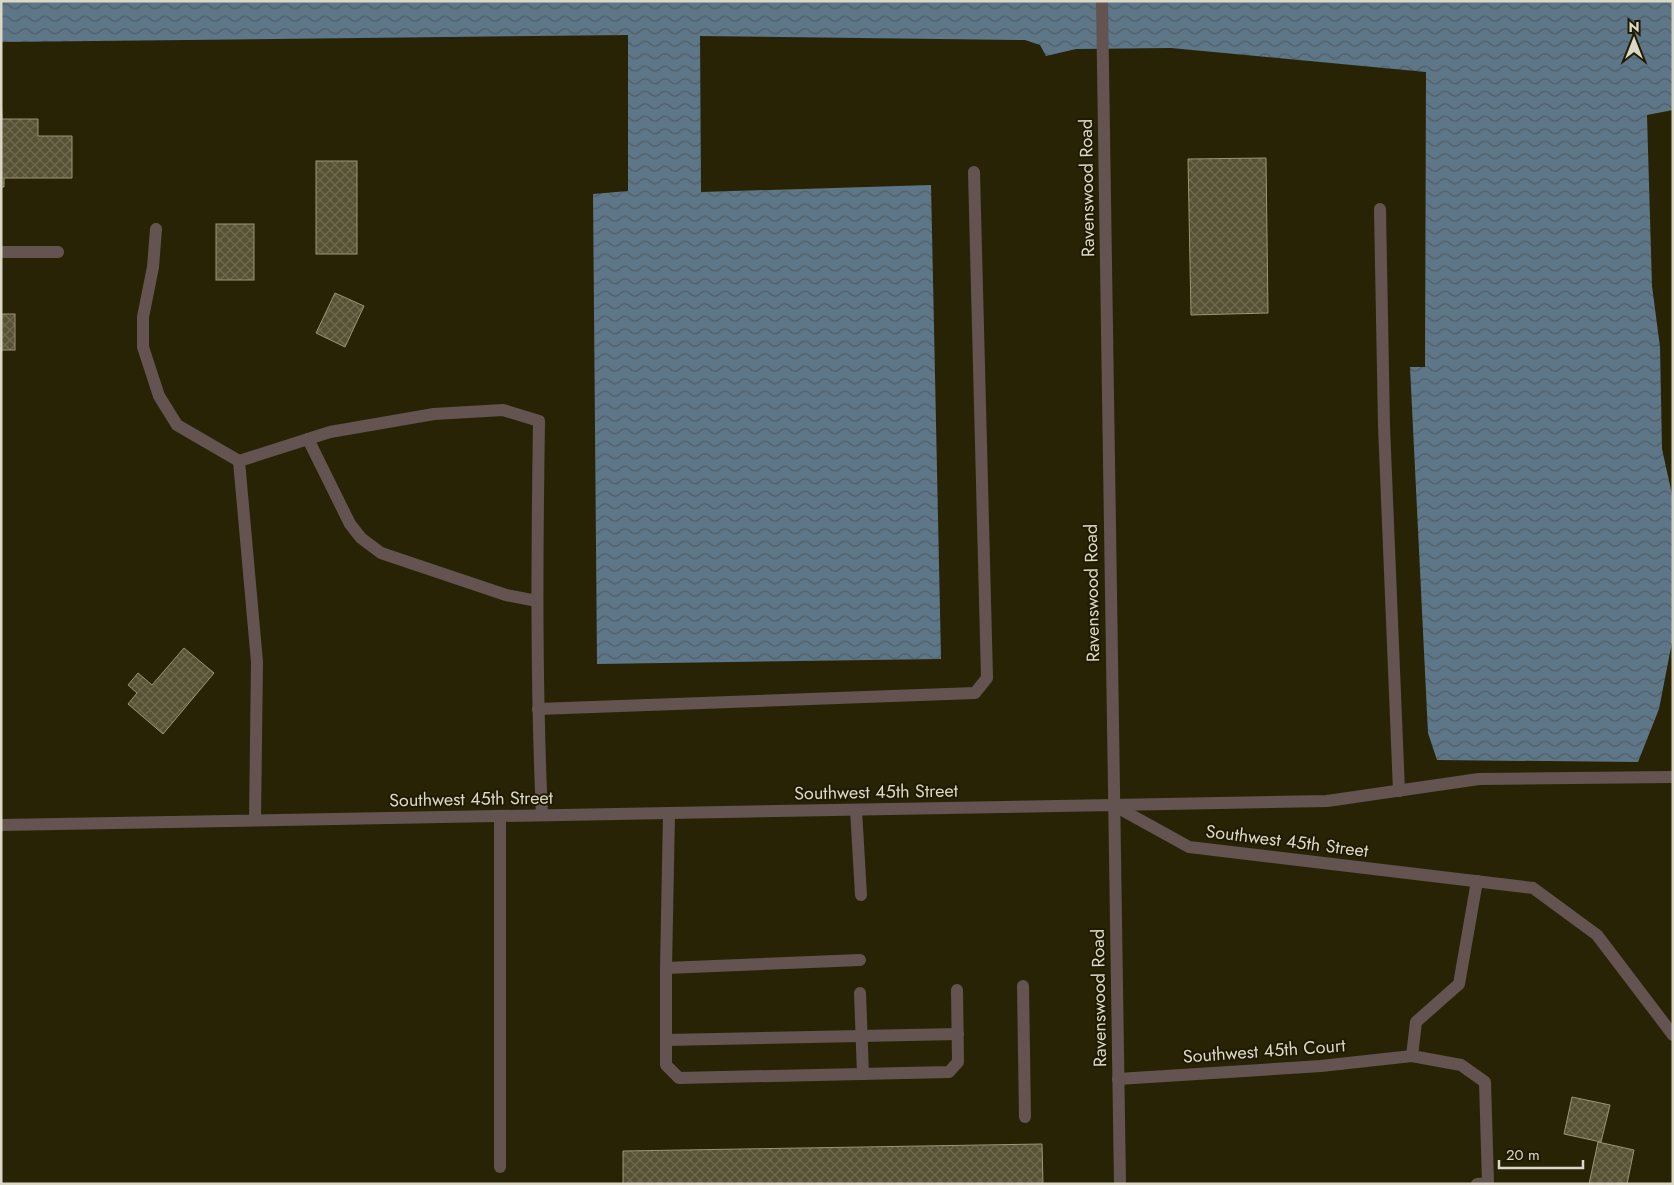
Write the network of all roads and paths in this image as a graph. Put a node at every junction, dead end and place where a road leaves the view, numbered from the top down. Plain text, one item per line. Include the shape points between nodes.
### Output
1 (1102, 1) edge
2 (974, 172) dead end
3 (1380, 209) dead end
4 (156, 229) dead end
5 (1, 252) edge
6 (58, 252) dead end
7 (308, 439) junction
8 (238, 461) junction
9 (537, 601) junction
10 (538, 709) junction
11 (1673, 776) edge
12 (1399, 791) junction
13 (1113, 805) junction
14 (856, 810) junction
15 (670, 813) junction
16 (542, 815) junction
17 (500, 816) junction
18 (255, 820) junction
19 (1, 825) edge
20 (1477, 881) junction
21 (861, 895) dead end
22 (860, 960) dead end
23 (666, 968) junction
24 (1023, 986) dead end
25 (957, 990) dead end
26 (860, 993) dead end
27 (958, 1034) junction
28 (1673, 1035) edge
29 (862, 1037) junction
30 (666, 1040) junction
31 (1412, 1056) junction
32 (863, 1074) junction
33 (1118, 1079) junction
34 (1025, 1117) dead end
35 (500, 1167) dead end
36 (1488, 1183) edge
37 (1120, 1184) edge
38 (1477, 1184) edge

1 - 13 street, Ravenswood Road
2 - 10 street via 987,678 975,693
3 - 12 street via 1384,426
4 - 8 street via 153,267 143,317 144,347 159,396 177,425
5 - 6 street
7 - 8 street
7 - 9 street via 350,524 361,538 381,553 506,595
7 - 9 street via 330,432 434,414 503,410 539,421
8 - 18 street via 257,662
9 - 10 street
10 - 16 street
11 - 12 street via 1480,779
12 - 13 street via 1328,801
13 - 14 street, Southwest 45th Street
13 - 20 street, Southwest 45th Street via 1189,847
13 - 33 street, Ravenswood Road
14 - 15 street, Southwest 45th Street
14 - 21 street
15 - 16 street, Southwest 45th Street
15 - 23 street
16 - 17 street, Southwest 45th Street
17 - 18 street, Southwest 45th Street
17 - 35 street
18 - 19 street, Southwest 45th Street
20 - 28 street, Southwest 45th Street via 1533,888 1597,934
20 - 31 street via 1459,984 1416,1022
22 - 23 street
23 - 30 street
24 - 34 street
25 - 27 street
26 - 29 street
27 - 29 street
27 - 32 street via 958,1062 949,1072
29 - 30 street
29 - 32 street
30 - 32 street via 666,1065 679,1078
31 - 33 street, Southwest 45th Court via 1321,1066
31 - 36 street, Southwest 45th Court via 1461,1065 1484,1082
33 - 37 street, Ravenswood Road
36 - 38 street

